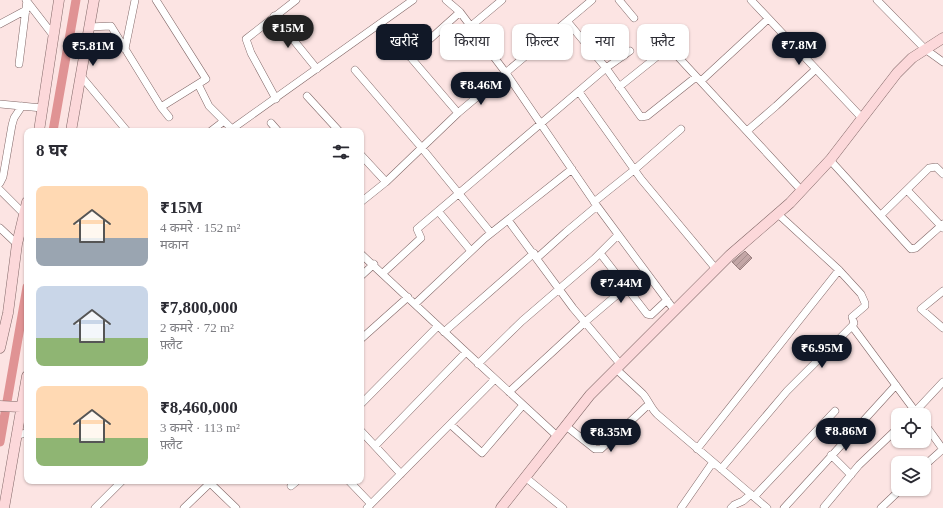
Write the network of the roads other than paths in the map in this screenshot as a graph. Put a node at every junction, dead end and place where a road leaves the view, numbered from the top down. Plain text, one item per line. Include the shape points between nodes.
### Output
1 (59, 0) edge
2 (94, 0) edge
3 (135, 0) edge
4 (296, 0) edge
5 (413, 0) edge
6 (446, 0) edge
7 (502, 0) edge
8 (592, 0) edge
9 (619, 0) edge
10 (751, 0) edge
11 (877, 0) edge
12 (158, 1) edge
13 (26, 3) edge
14 (286, 3) edge
15 (460, 12) junction
16 (274, 16) junction
17 (634, 18) dead end
18 (768, 19) junction
19 (568, 21) junction
20 (0, 24) edge
21 (469, 24) edge
22 (472, 24) edge
23 (89, 27) junction
24 (53, 36) junction
25 (432, 37) edge
26 (943, 38) edge
27 (125, 49) junction
28 (925, 49) junction
29 (630, 51) dead end
30 (413, 60) edge
31 (496, 60) edge
32 (943, 62) edge
33 (19, 64) dead end
34 (606, 68) junction
35 (317, 69) junction
36 (816, 69) junction
37 (355, 70) dead end
38 (506, 73) junction
39 (81, 76) junction
40 (698, 79) junction
41 (198, 84) junction
42 (619, 87) junction
43 (579, 92) junction
44 (307, 96) dead end
45 (276, 99) junction
46 (0, 104) edge
47 (22, 106) junction
48 (161, 107) junction
49 (42, 108) junction
50 (458, 113) junction
51 (169, 117) dead end
52 (862, 118) junction
53 (224, 121) junction
54 (271, 123) dead end
55 (541, 124) junction
56 (39, 128) edge
57 (72, 128) edge
58 (124, 128) edge
59 (215, 128) edge
60 (231, 128) edge
61 (236, 128) edge
62 (275, 128) edge
63 (336, 128) edge
64 (682, 129) dead end
65 (747, 131) junction
66 (422, 148) junction
67 (364, 158) edge
68 (830, 160) junction
69 (2, 164) edge
70 (572, 169) junction
71 (634, 170) junction
72 (943, 174) edge
73 (386, 182) junction
74 (0, 183) edge
75 (0, 190) edge
76 (801, 190) junction
77 (907, 190) junction
78 (458, 194) junction
79 (364, 200) edge
80 (595, 204) junction
81 (438, 211) junction
82 (24, 214) joint
83 (778, 214) junction
84 (881, 215) junction
85 (508, 220) junction
86 (942, 226) edge
87 (0, 228) edge
88 (491, 233) junction
89 (618, 235) junction
90 (17, 244) junction
91 (471, 251) junction
92 (600, 252) junction
93 (364, 256) edge
94 (535, 256) junction
95 (374, 264) junction
96 (716, 269) junction
97 (839, 270) junction
98 (645, 271) junction
99 (364, 273) edge
100 (383, 273) junction
101 (626, 287) junction
102 (559, 289) junction
103 (943, 291) edge
104 (408, 297) junction
105 (667, 300) junction
106 (415, 304) junction
107 (675, 311) junction
108 (2, 322) edge
109 (585, 322) junction
110 (438, 326) junction
111 (852, 326) junction
112 (943, 328) edge
113 (444, 332) junction
114 (364, 336) edge
115 (0, 348) edge
116 (466, 352) junction
117 (478, 364) junction
118 (618, 367) junction
119 (495, 379) junction
120 (943, 382) edge
121 (896, 385) junction
122 (24, 386) edge
123 (509, 392) junction
124 (364, 401) edge
125 (649, 404) junction
126 (523, 405) junction
127 (0, 406) edge
128 (18, 407) junction
129 (911, 408) edge
130 (920, 408) edge
131 (835, 411) dead end
132 (451, 425) junction
133 (566, 426) junction
134 (931, 432) edge
135 (364, 433) edge
136 (22, 434) edge
137 (891, 435) edge
138 (557, 436) junction
139 (375, 446) junction
140 (943, 448) edge
141 (697, 449) junction
142 (831, 455) junction
143 (931, 459) edge
144 (713, 462) junction
145 (721, 469) junction
146 (401, 474) junction
147 (851, 476) junction
148 (525, 477) junction
149 (119, 484) edge
150 (207, 484) edge
151 (211, 484) edge
152 (293, 484) edge
153 (351, 484) edge
154 (291, 486) dead end
155 (752, 496) junction
156 (894, 496) edge
157 (369, 506) edge
158 (824, 507) edge
159 (4, 508) edge
160 (95, 508) edge
161 (184, 508) edge
162 (235, 508) edge
163 (501, 508) edge
164 (563, 508) edge
165 (681, 508) edge
166 (731, 508) edge
167 (767, 508) edge
168 (784, 508) edge
169 (881, 508) edge

1 - 24 street
2 - 23 street
3 - 27 street
4 - 14 street
5 - 35 street
6 - 15 street
7 - 22 street
8 - 19 street
9 - 17 street
10 - 18 street
11 - 28 street
12 - 41 street via 206,79
13 - 20 street
13 - 24 street
13 - 33 street
14 - 16 street
15 - 21 street
15 - 25 street
16 - 35 street
16 - 45 street via 246,39
18 - 36 street
18 - 40 street
19 - 34 street
19 - 38 street
23 - 27 street via 111,26
23 - 39 street
24 - 49 street
26 - 28 street
27 - 48 street
28 - 32 street
28 - 52 street via 897,73
29 - 34 street
30 - 50 street
31 - 38 street
34 - 42 street
34 - 43 street
35 - 45 street
36 - 52 street
36 - 65 street
37 - 66 street
38 - 50 street
38 - 55 street
39 - 57 street
39 - 58 street
40 - 42 street via 644,117 639,115
40 - 42 street via 669,47
40 - 65 street
41 - 48 street
41 - 53 street via 209,106
43 - 55 street
43 - 71 street
44 - 63 street
45 - 61 street
46 - 47 street
47 - 49 street
47 - 69 street via 14,118
48 - 51 street
49 - 56 street
50 - 66 street
52 - 68 street
53 - 59 street
53 - 60 street
54 - 62 street
55 - 70 street
55 - 78 street
64 - 71 street
65 - 76 street
66 - 73 street
66 - 78 street
67 - 73 street
68 - 76 street
68 - 84 street
69 - 74 street
70 - 80 street
70 - 85 street
71 - 80 street
71 - 96 street
72 - 77 street via 936,167 932,167
73 - 79 street
75 - 82 street
76 - 83 street
77 - 84 street
77 - 86 street
78 - 81 street
78 - 88 street
80 - 89 street
80 - 94 street via 566,232
81 - 91 street
81 - 100 street via 417,229 421,238
82 - 90 street
83 - 96 street
83 - 97 street
84 - 86 street via 911,249 916,248
85 - 88 street
85 - 94 street
87 - 90 street
88 - 91 street
89 - 92 street
89 - 98 street
90 - 108 street via 8,313
91 - 106 street
92 - 101 street
92 - 102 street
93 - 95 street
94 - 102 street
94 - 113 street
95 - 99 street
95 - 100 street
96 - 107 street
97 - 111 street via 861,294 865,303 865,306 852,317
97 - 141 street
98 - 101 street
98 - 105 street
100 - 104 street
101 - 105 street via 649,315
101 - 109 street
102 - 109 street
102 - 117 street
103 - 112 street via 921,309
104 - 106 street
104 - 114 street
105 - 107 street
106 - 110 street
107 - 118 street
108 - 115 street
109 - 118 street
109 - 123 street
110 - 113 street
110 - 124 street
111 - 121 street
111 - 145 street via 787,391
113 - 116 street
116 - 117 street
116 - 139 street
117 - 119 street
118 - 125 street via 647,398
118 - 133 street via 590,395
119 - 123 street
119 - 132 street
120 - 130 street
121 - 129 street
121 - 142 street
122 - 128 street
123 - 126 street
125 - 133 street via 601,449 595,449
125 - 141 street
126 - 132 street via 482,453
126 - 138 street
127 - 128 street
128 - 136 street
131 - 155 street
132 - 146 street
133 - 138 street
134 - 140 street
135 - 139 street
136 - 159 street
137 - 147 street
138 - 148 street
139 - 146 street
140 - 143 street
141 - 144 street
142 - 147 street
142 - 168 street
144 - 145 street
144 - 165 street
145 - 155 street
146 - 157 street
147 - 158 street
148 - 163 street
148 - 164 street
149 - 160 street
150 - 161 street
151 - 162 street
152 - 154 street
153 - 157 street
155 - 166 street
155 - 167 street
156 - 169 street

